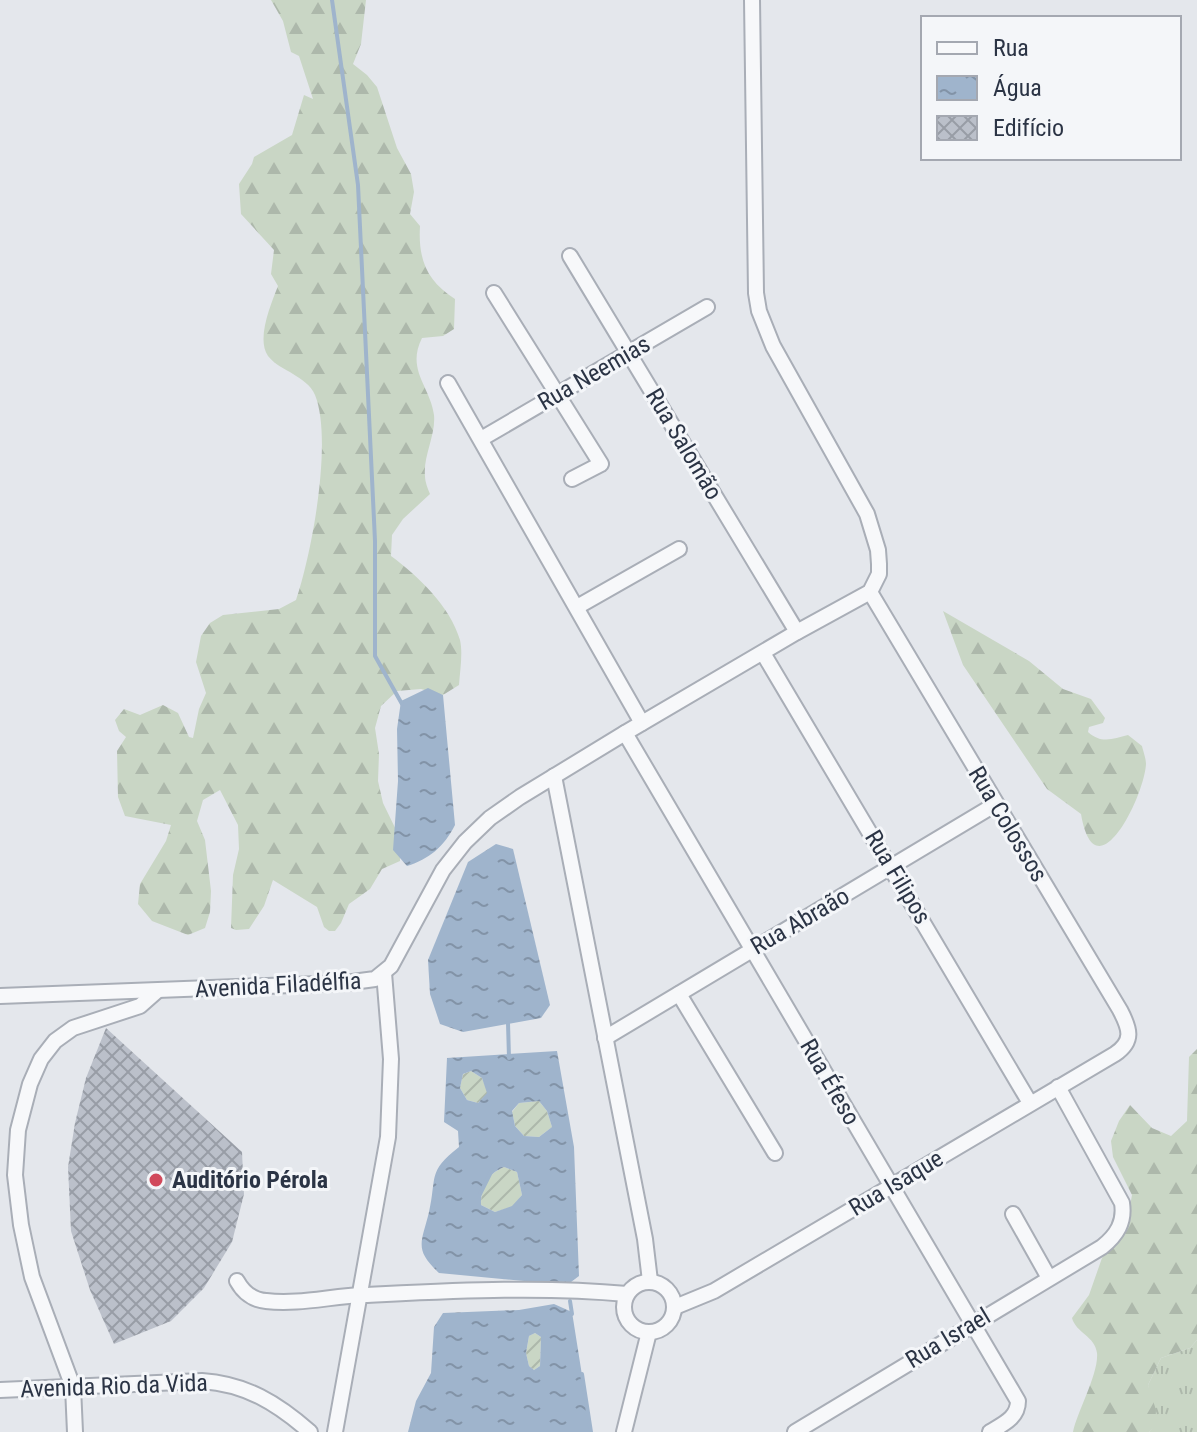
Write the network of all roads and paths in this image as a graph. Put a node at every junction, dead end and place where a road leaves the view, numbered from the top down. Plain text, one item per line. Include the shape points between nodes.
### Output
1 (752, 0) edge
2 (570, 256) dead end
3 (494, 293) dead end
4 (707, 307) dead end
5 (629, 353) junction
6 (448, 383) dead end
7 (558, 394) junction
8 (481, 439) junction
9 (572, 479) dead end
10 (679, 549) dead end
11 (870, 592) junction
12 (577, 607) junction
13 (797, 632) junction
14 (763, 653) junction
15 (642, 723) junction
16 (625, 733) junction
17 (554, 776) junction
18 (996, 804) junction
19 (892, 867) junction
20 (752, 949) junction
21 (384, 973) junction
22 (157, 991) junction
23 (679, 994) junction
24 (0, 996) edge
25 (605, 1038) junction
26 (1115, 1054) joint
27 (1058, 1087) junction
28 (1030, 1103) junction
29 (775, 1153) dead end
30 (891, 1186) junction
31 (1013, 1214) dead end
32 (1049, 1278) junction
33 (237, 1281) dead end
34 (650, 1281) junction
35 (627, 1294) junction
36 (360, 1295) junction
37 (675, 1307) junction
38 (972, 1323) junction
39 (649, 1332) junction
40 (73, 1387) junction
41 (0, 1390) edge
42 (995, 1429) edge
43 (75, 1432) edge
44 (310, 1432) edge
45 (335, 1432) edge
46 (624, 1432) edge
47 (795, 1432) edge

1 - 11 street via 759,311 773,346 859,496 878,550 879,574
2 - 5 street, Rua Salomão
3 - 7 street
4 - 5 street, Rua Neemias
5 - 7 street, Rua Neemias
5 - 13 street, Rua Salomão
6 - 8 street
7 - 8 street, Rua Neemias
7 - 9 street via 601,464
8 - 12 street
10 - 12 street
11 - 13 street, Avenida Filadélfia
11 - 18 street, Rua Colossos
12 - 15 street
13 - 14 street, Avenida Filadélfia
14 - 15 street, Avenida Filadélfia
14 - 19 street, Rua Filipos
15 - 16 street, Avenida Filadélfia
16 - 17 street, Avenida Filadélfia
16 - 20 street, Rua Éfeso
17 - 21 street, Avenida Filadélfia via 490,818 465,842
17 - 25 street
18 - 19 street, Rua Abraão
18 - 26 street, Rua Colossos via 1127,1024 1127,1042
19 - 20 street, Rua Abraão
19 - 28 street, Rua Filipos
20 - 23 street, Rua Abraão
20 - 30 street, Rua Éfeso
21 - 22 street, Avenida Filadélfia via 345,983
21 - 36 street via 391,1059 388,1137
22 - 24 street, Avenida Filadélfia
22 - 40 street via 140,1006 73,1028 55,1041 30,1084 18,1130 15,1175 32,1277
23 - 25 street, Rua Abraão
23 - 29 street
25 - 34 street
26 - 27 street, Rua Isaque
27 - 28 street, Rua Isaque
27 - 32 street, Rua Israel via 1122,1203 1122,1221 1102,1247
28 - 30 street, Rua Isaque
30 - 37 street, Rua Isaque via 714,1291
30 - 38 street, Rua Éfeso
31 - 32 street
32 - 38 street, Rua Israel
33 - 36 street via 247,1295 268,1302
34 - 35 street
34 - 37 street via 668,1289
35 - 36 street
35 - 39 street via 627,1319
36 - 45 street
37 - 39 street via 667,1325
38 - 42 street, Rua Éfeso via 1018,1401 1017,1412
38 - 47 street, Rua Israel
39 - 46 street
40 - 41 street, Avenida Rio da Vida
40 - 43 street
40 - 44 street, Avenida Rio da Vida via 223,1383 269,1400

